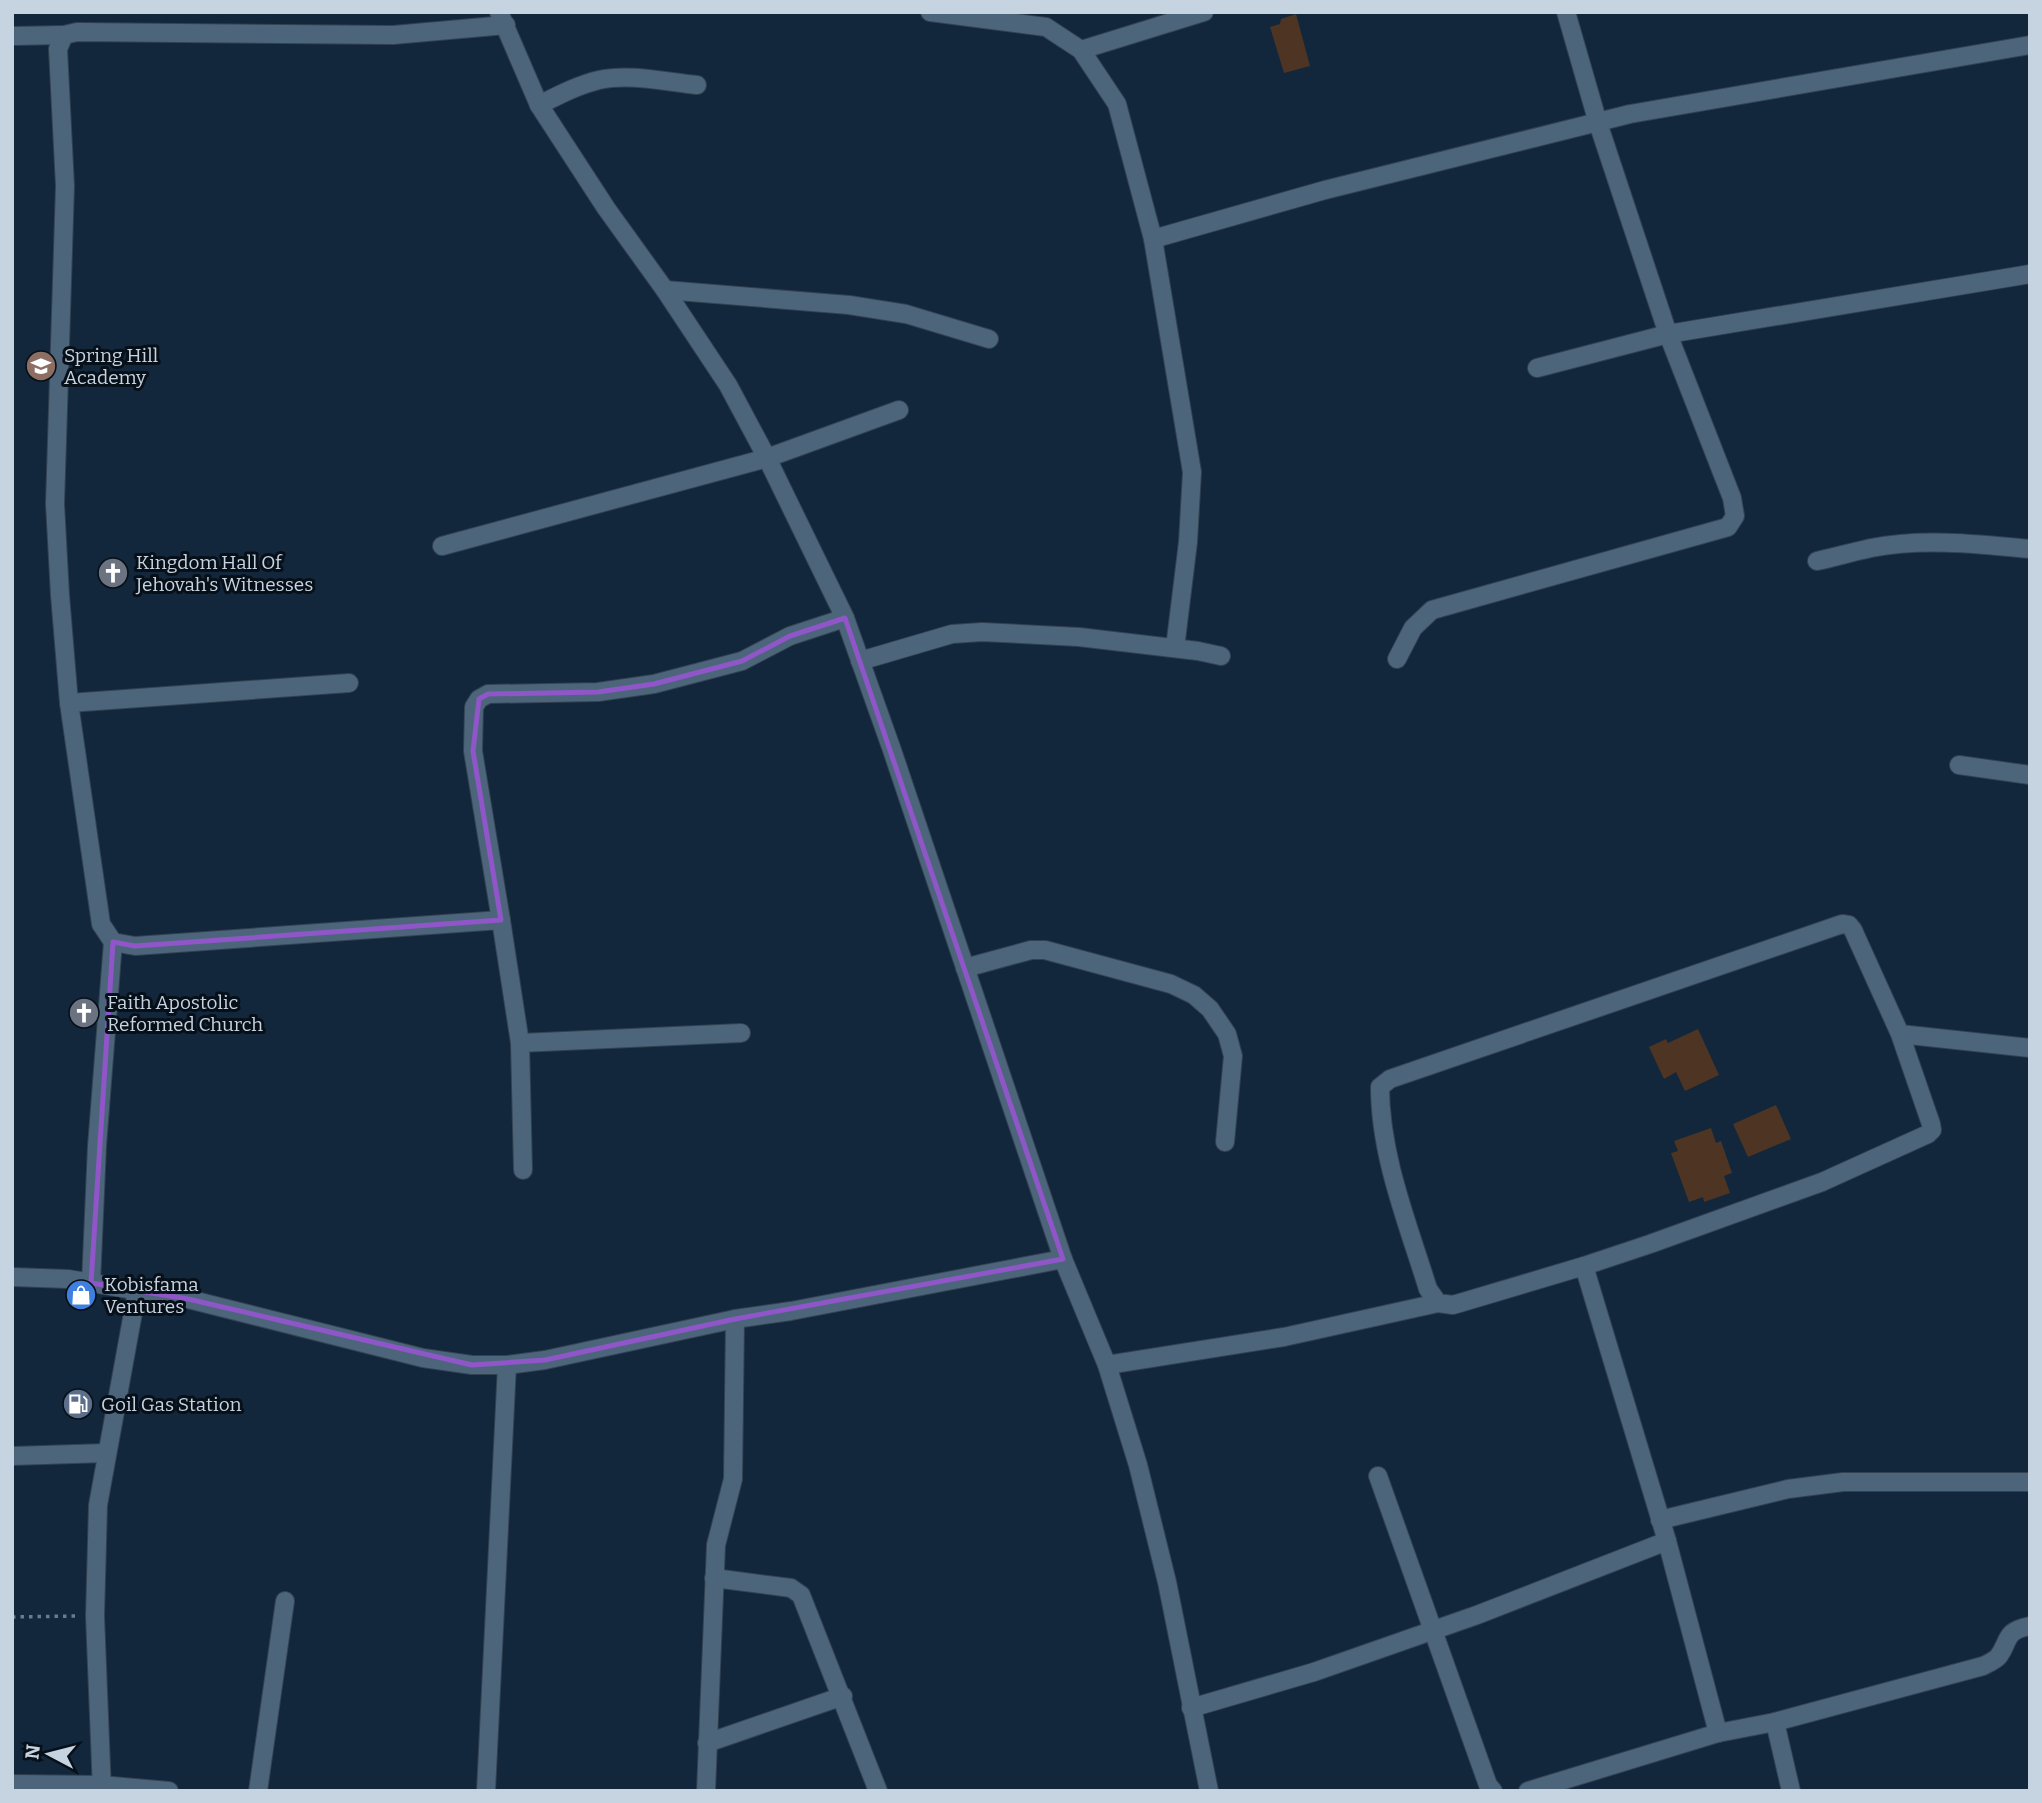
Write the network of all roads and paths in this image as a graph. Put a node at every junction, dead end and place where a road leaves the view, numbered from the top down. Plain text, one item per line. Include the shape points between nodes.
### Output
1 (930, 12) edge
2 (1204, 12) edge
3 (1566, 12) edge
4 (503, 19) edge
5 (1046, 20) edge
6 (64, 35) junction
7 (12, 36) edge
8 (2030, 45) edge
9 (1081, 50) junction
10 (697, 85) dead end
11 (539, 105) junction
12 (1598, 123) junction
13 (1153, 239) junction
14 (2030, 274) edge
15 (665, 290) junction
16 (1668, 334) junction
17 (989, 339) dead end
18 (1537, 368) dead end
19 (899, 410) dead end
20 (767, 458) junction
21 (442, 546) dead end
22 (2030, 549) edge
23 (1817, 561) dead end
24 (845, 618) junction
25 (1175, 648) junction
26 (1222, 656) dead end
27 (1397, 659) dead end
28 (860, 661) junction
29 (349, 683) dead end
30 (69, 703) junction
31 (1959, 765) dead end
32 (2030, 775) edge
33 (501, 920) junction
34 (113, 942) junction
35 (965, 968) junction
36 (741, 1033) dead end
37 (1900, 1034) junction
38 (520, 1043) junction
39 (2030, 1048) edge
40 (1225, 1142) dead end
41 (523, 1171) dead end
42 (1063, 1259) junction
43 (1584, 1266) junction
44 (12, 1277) edge
45 (91, 1283) junction
46 (137, 1291) junction
47 (1438, 1303) junction
48 (735, 1319) junction
49 (507, 1365) junction
50 (1107, 1365) junction
51 (106, 1453) junction
52 (12, 1457) edge
53 (1378, 1476) dead end
54 (2030, 1482) edge
55 (1660, 1520) junction
56 (1667, 1541) junction
57 (714, 1578) junction
58 (285, 1601) dead end
59 (95, 1616) junction
60 (12, 1617) edge
61 (2030, 1626) edge
62 (1435, 1630) junction
63 (843, 1696) junction
64 (1191, 1708) junction
65 (1775, 1722) junction
66 (1718, 1733) junction
67 (706, 1743) junction
68 (12, 1784) edge
69 (101, 1788) edge
70 (169, 1791) edge
71 (258, 1791) edge
72 (486, 1791) edge
73 (706, 1791) edge
74 (878, 1791) edge
75 (1209, 1791) edge
76 (1493, 1791) edge
77 (1528, 1791) edge
78 (1791, 1791) edge

1 - 5 street
2 - 9 street
3 - 12 street
4 - 6 street via 393,35
4 - 11 street
5 - 9 street
6 - 7 street
6 - 30 street via 58,49 65,186 55,504
8 - 12 street
9 - 13 street via 1117,104
10 - 11 street via 602,79 571,88
11 - 15 street
12 - 13 street via 1325,190
12 - 16 street
13 - 25 street via 1192,472
14 - 16 street
15 - 17 street via 849,305 906,314
15 - 20 street via 727,385
16 - 18 street
16 - 27 street via 1732,498 1735,516 1728,527 1432,610 1413,628
19 - 20 street
20 - 21 street
20 - 24 street
22 - 23 street via 1913,544
24 - 28 street
24 - 33 street via 790,636 742,661 654,684 598,692 488,694 479,699 474,707 473,751
25 - 26 street
25 - 28 street via 1079,637 972,633 952,634
28 - 35 street
29 - 30 street
30 - 34 street via 101,924
31 - 32 street
33 - 34 street via 135,946
33 - 38 street
34 - 45 street
35 - 40 street via 1045,950 1171,984 1194,995 1227,1034 1233,1056
35 - 42 street
36 - 38 street
37 - 39 street
37 - 43 street via 1931,1124 1928,1134 1822,1182
37 - 47 street via 1853,930 1842,924 1390,1079 1380,1087 1380,1101 1393,1177 1428,1289
38 - 41 street
42 - 48 street
42 - 50 street
43 - 47 street via 1453,1305
43 - 55 street
44 - 45 street
45 - 46 street
46 - 49 street via 188,1299 423,1358
46 - 51 street
47 - 50 street via 1284,1338
48 - 49 street
48 - 57 street via 733,1479 720,1524
49 - 72 street
50 - 64 street via 1167,1582
51 - 52 street
51 - 59 street via 98,1505
53 - 62 street
54 - 55 street via 1843,1482 1787,1489
55 - 56 street
56 - 62 street
56 - 66 street
57 - 63 street via 791,1588 801,1595
57 - 67 street
58 - 71 street
59 - 60 path
59 - 69 street
61 - 65 street via 2019,1628 2005,1640 1998,1657 1983,1667
62 - 64 street
62 - 76 street
63 - 67 street
63 - 74 street
64 - 75 street
65 - 66 street
65 - 78 street
66 - 77 street
67 - 73 street
68 - 69 street
69 - 70 street

